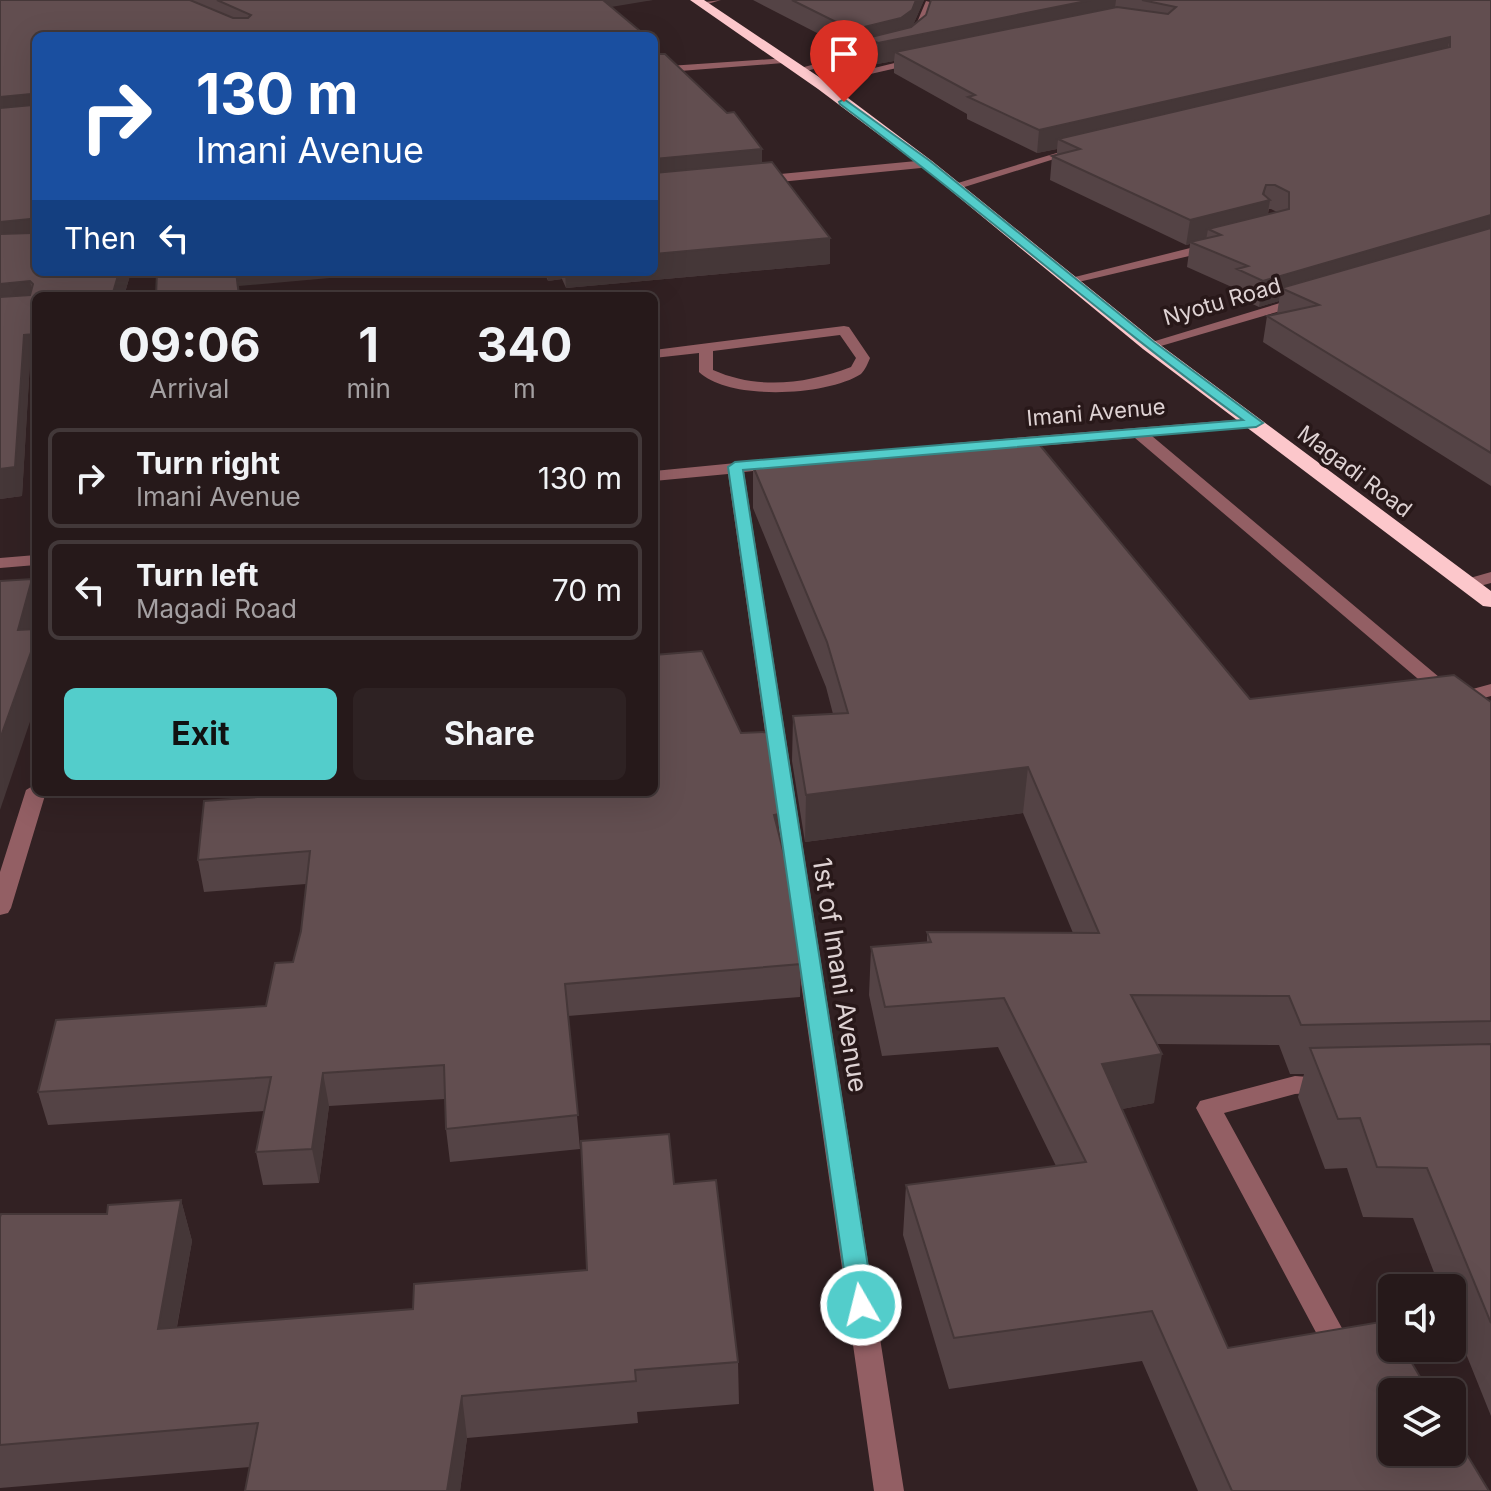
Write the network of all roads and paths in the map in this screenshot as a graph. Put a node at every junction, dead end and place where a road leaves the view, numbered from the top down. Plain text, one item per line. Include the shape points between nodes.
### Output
1 (705, 1) edge
2 (929, 3) edge
3 (926, 58) edge
4 (791, 65) junction
5 (658, 70) edge
6 (818, 83) junction
7 (1095, 146) edge
8 (927, 164) junction
9 (745, 181) edge
10 (954, 186) junction
11 (1226, 243) edge
12 (1070, 280) junction
13 (1316, 296) edge
14 (1149, 345) junction
15 (706, 347) junction
16 (658, 353) edge
17 (1256, 423) junction
18 (1139, 433) junction
19 (922, 451) edge
20 (875, 455) edge
21 (735, 467) junction
22 (658, 476) edge
23 (32, 560) edge
24 (0, 563) edge
25 (1491, 577) edge
26 (1469, 584) junction
27 (1491, 601) edge
28 (1491, 690) edge
29 (1455, 700) junction
30 (1491, 731) edge
31 (34, 796) edge
32 (0, 908) edge
33 (1356, 1084) edge
34 (1329, 1330) edge
35 (889, 1491) edge

1 - 4 highway, Magadi Road
2 - 4 street via 918,33 905,43
3 - 6 street
4 - 5 street
4 - 6 highway, Magadi Road
6 - 8 highway, Magadi Road
7 - 10 street
8 - 9 street
8 - 10 highway, Magadi Road
10 - 12 highway, Magadi Road
11 - 12 street
12 - 14 highway, Magadi Road
13 - 14 street, Nyotu Road
14 - 17 highway, Magadi Road
15 - 15 street via 844,330 863,358 857,370 836,379 752,387 706,372
15 - 16 street
17 - 18 street, Imani Avenue
17 - 26 highway, Magadi Road
18 - 19 street, Imani Avenue
18 - 29 street
20 - 21 street
21 - 22 street
21 - 35 street, 1st of Imani Avenue
23 - 24 street
25 - 26 street
26 - 27 highway, Magadi Road
28 - 29 street
29 - 30 street
31 - 32 street
33 - 34 street via 1295,1085 1209,1108

